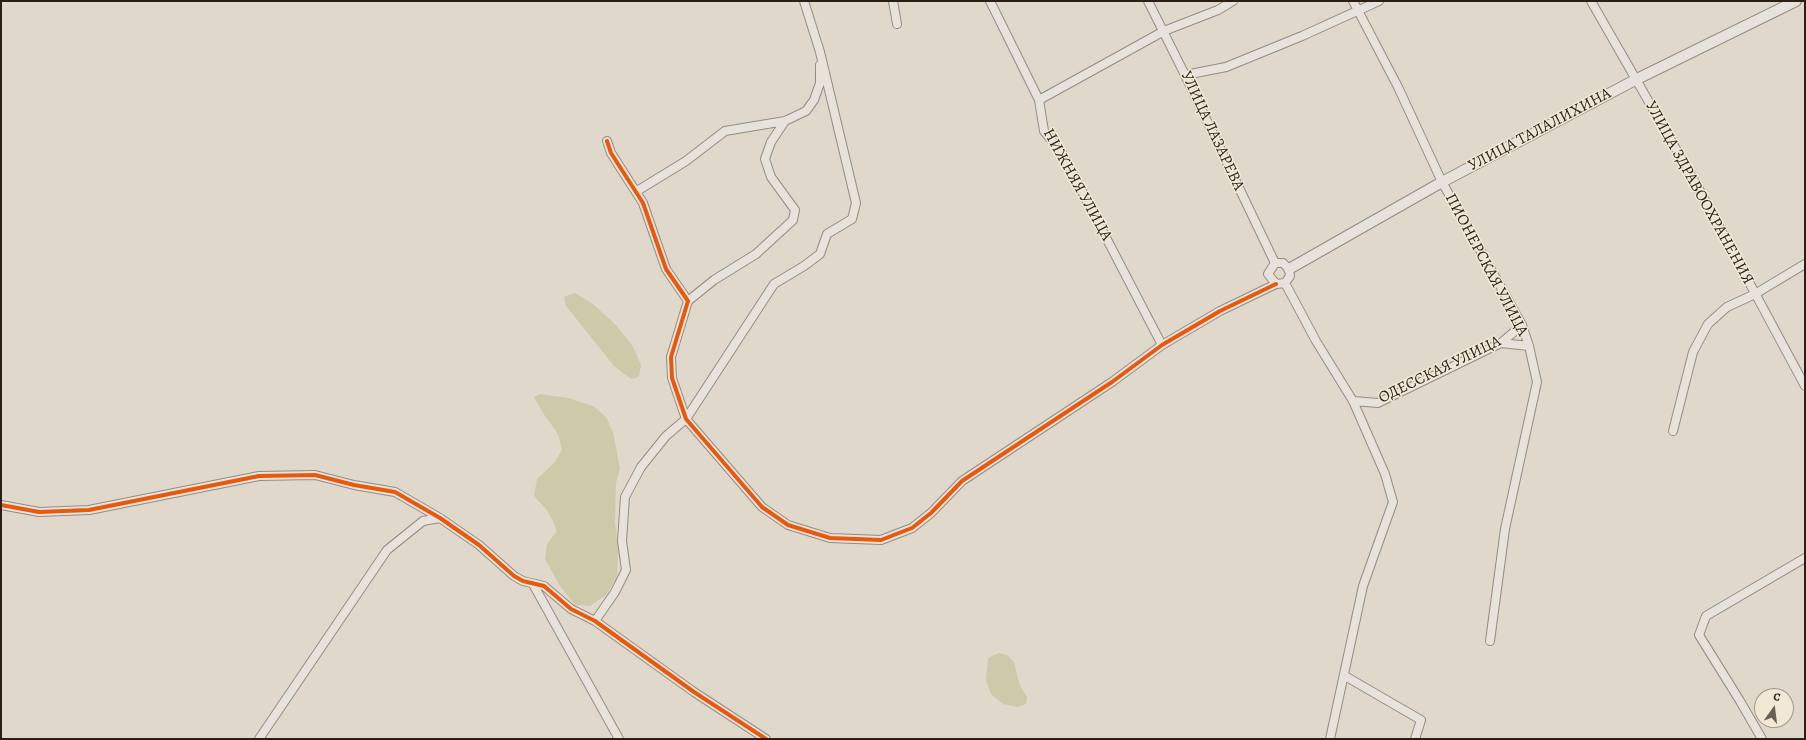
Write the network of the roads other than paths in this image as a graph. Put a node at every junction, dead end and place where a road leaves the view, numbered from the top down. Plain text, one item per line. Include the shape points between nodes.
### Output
1 (804, 1) edge
2 (892, 1) edge
3 (990, 1) edge
4 (1148, 1) edge
5 (1233, 1) edge
6 (1353, 1) edge
7 (1379, 1) edge
8 (1591, 1) edge
9 (1796, 1) edge
10 (1358, 11) junction
11 (897, 24) dead end
12 (1164, 31) junction
13 (820, 52) junction
14 (1185, 75) junction
15 (1635, 80) junction
16 (1039, 100) junction
17 (785, 121) junction
18 (607, 141) dead end
19 (1442, 182) junction
20 (637, 191) junction
21 (1275, 263) junction
22 (1805, 264) edge
23 (1289, 269) junction
24 (1285, 283) junction
25 (1276, 284) junction
26 (1755, 294) junction
27 (688, 301) junction
28 (1522, 325) junction
29 (1500, 343) junction
30 (1162, 345) junction
31 (1529, 346) junction
32 (1805, 386) edge
33 (1353, 401) junction
34 (686, 419) junction
35 (1673, 431) dead end
36 (1, 505) edge
37 (440, 518) junction
38 (1805, 558) edge
39 (533, 584) junction
40 (595, 621) junction
41 (1490, 641) dead end
42 (1345, 676) junction
43 (259, 739) edge
44 (620, 739) edge
45 (766, 739) edge
46 (1330, 739) edge
47 (1415, 739) edge
48 (1762, 739) edge

1 - 13 street
2 - 11 street
3 - 16 street, НИЖНЯЯ УЛИЦА
4 - 12 street, УЛИЦА ЛАЗАРЕВА
5 - 12 street via 1218,10
6 - 10 street, ПИОНЕРСКАЯ УЛИЦА
7 - 10 street
8 - 15 street, УЛИЦА ЗДРАВООХРАНЕНИЯ
9 - 15 street, УЛИЦА ТАЛАЛИХИНА
10 - 14 street via 1226,67
10 - 19 street, ПИОНЕРСКАЯ УЛИЦА via 1398,87
12 - 14 street, УЛИЦА ЛАЗАРЕВА
12 - 16 street
13 - 17 street via 820,83 814,100 806,111
13 - 34 street via 856,203 852,218 828,234 820,254 774,284
14 - 21 street, УЛИЦА ЛАЗАРЕВА
15 - 19 street, УЛИЦА ТАЛАЛИХИНА
15 - 26 street, УЛИЦА ЗДРАВООХРАНЕНИЯ via 1700,191
16 - 30 street, НИЖНЯЯ УЛИЦА via 1044,131 1062,153
17 - 20 street via 725,131 686,161
17 - 27 street via 771,142 765,159 771,177 795,210 793,220 756,254 714,280
18 - 20 street via 611,153
19 - 23 street, УЛИЦА ТАЛАЛИХИНА
19 - 28 street, ПИОНЕРСКАЯ УЛИЦА
20 - 27 street via 666,269
21 - 23 street via 1283,263
21 - 25 street via 1268,274
22 - 26 street
23 - 24 street via 1290,276
24 - 25 street
24 - 33 street via 1316,341
25 - 30 street via 1220,311
26 - 32 street, УЛИЦА ЗДРАВООХРАНЕНИЯ
26 - 35 street via 1727,307 1708,324 1693,352
27 - 34 street via 671,357 672,378
28 - 29 street, ОДЕССКАЯ УЛИЦА
28 - 31 street, ПИОНЕРСКАЯ УЛИЦА
29 - 31 street
29 - 33 street, ОДЕССКАЯ УЛИЦА via 1378,403
30 - 34 street via 1112,382 962,481 931,513 912,528 881,540 830,538 788,525 762,506
31 - 41 street, ПИОНЕРСКАЯ УЛИЦА via 1537,382 1505,529
33 - 42 street via 1385,474 1393,502 1363,586
34 - 40 street via 666,436 641,467 625,497 622,541 626,570 615,592
36 - 37 street via 39,512 90,510 259,476 315,475 395,492
37 - 39 street via 479,545 514,576
37 - 43 street via 423,521 387,550
38 - 48 street via 1706,616 1699,635
39 - 40 street via 544,586 571,609
39 - 44 street
40 - 45 street via 694,692
42 - 46 street
42 - 47 street via 1421,720

